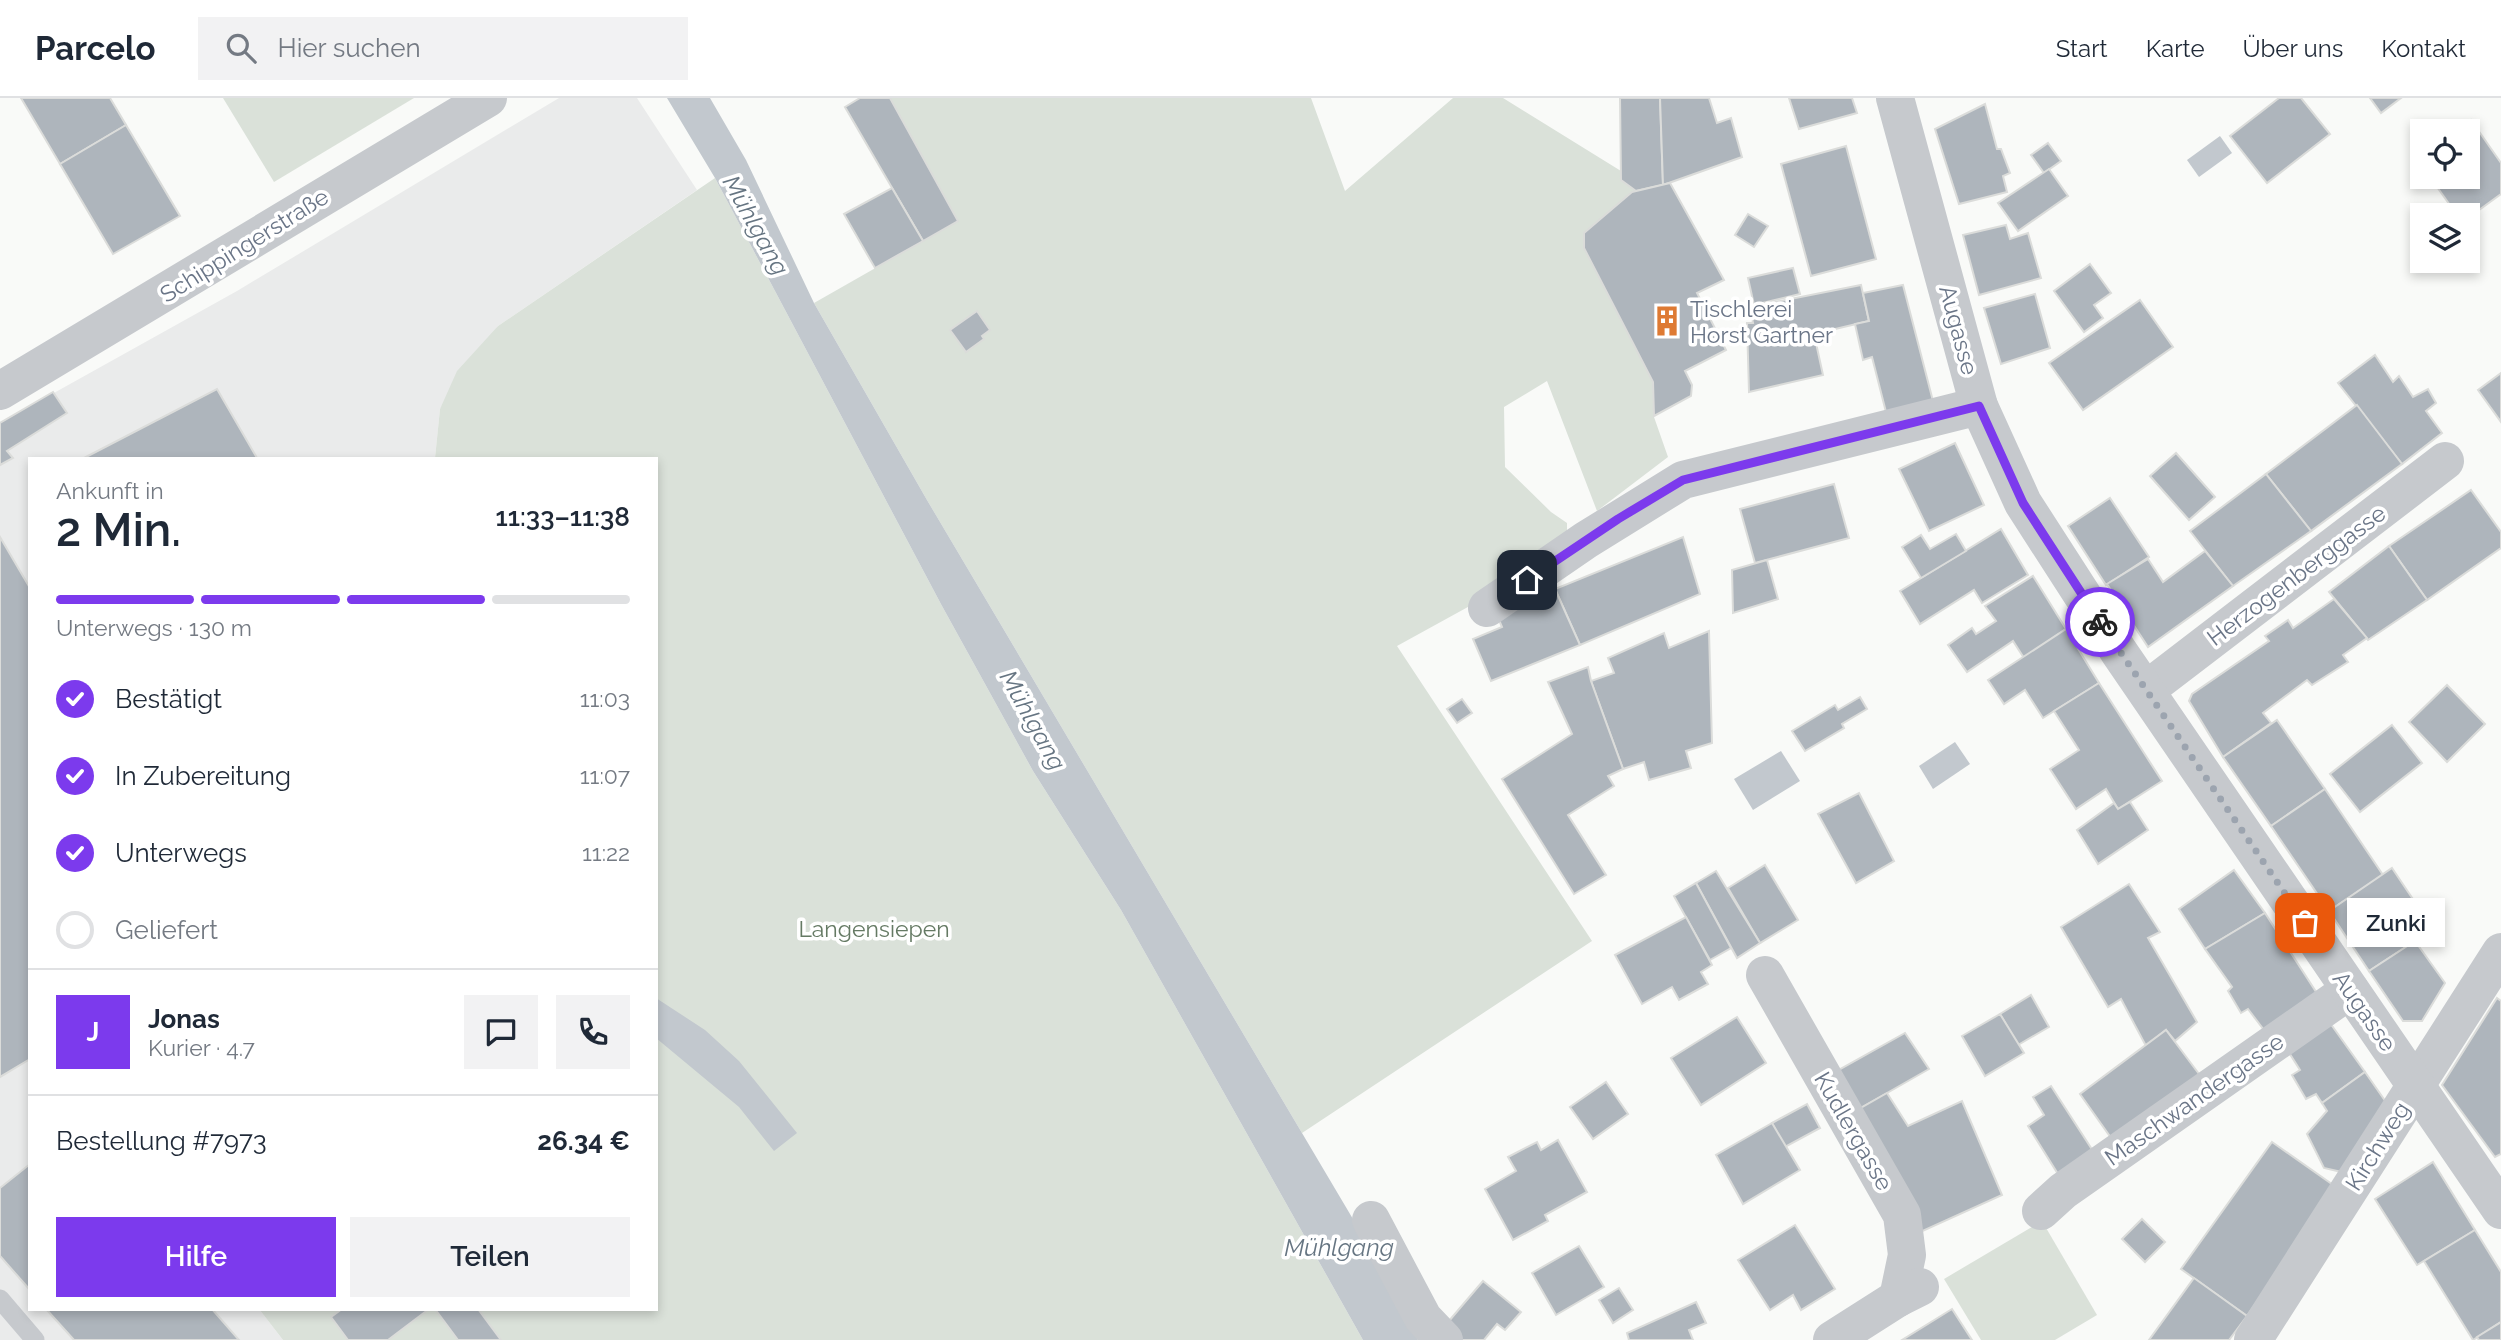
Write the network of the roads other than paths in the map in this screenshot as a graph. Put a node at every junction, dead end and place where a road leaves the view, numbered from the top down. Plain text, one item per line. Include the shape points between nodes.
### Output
1 (488, 98) edge
2 (1895, 98) edge
3 (0, 391) edge
4 (1979, 406) junction
5 (2445, 461) dead end
6 (1487, 608) dead end
7 (2146, 690) junction
8 (2501, 951) edge
9 (1765, 975) dead end
10 (2350, 990) junction
11 (2416, 1084) junction
12 (2501, 1210) edge
13 (2041, 1211) dead end
14 (1371, 1220) dead end
15 (0, 1299) edge
16 (35, 1340) edge
17 (1444, 1340) edge
18 (1832, 1340) edge
19 (2253, 1340) edge

1 - 3 street, Schippingerstraße
2 - 4 street, Augasse
4 - 6 street via 1683,480
4 - 7 street, Augasse via 2023,503
5 - 7 street, Herzogenberggasse
7 - 10 street, Augasse
8 - 11 street, Kirchweg
9 - 18 street, Kudlergasse via 1902,1214 1911,1291
10 - 11 street, Augasse
10 - 13 street, Maschwandergasse
11 - 12 street, Augasse
11 - 19 street, Kirchweg
14 - 17 street via 1423,1318
15 - 16 lane

